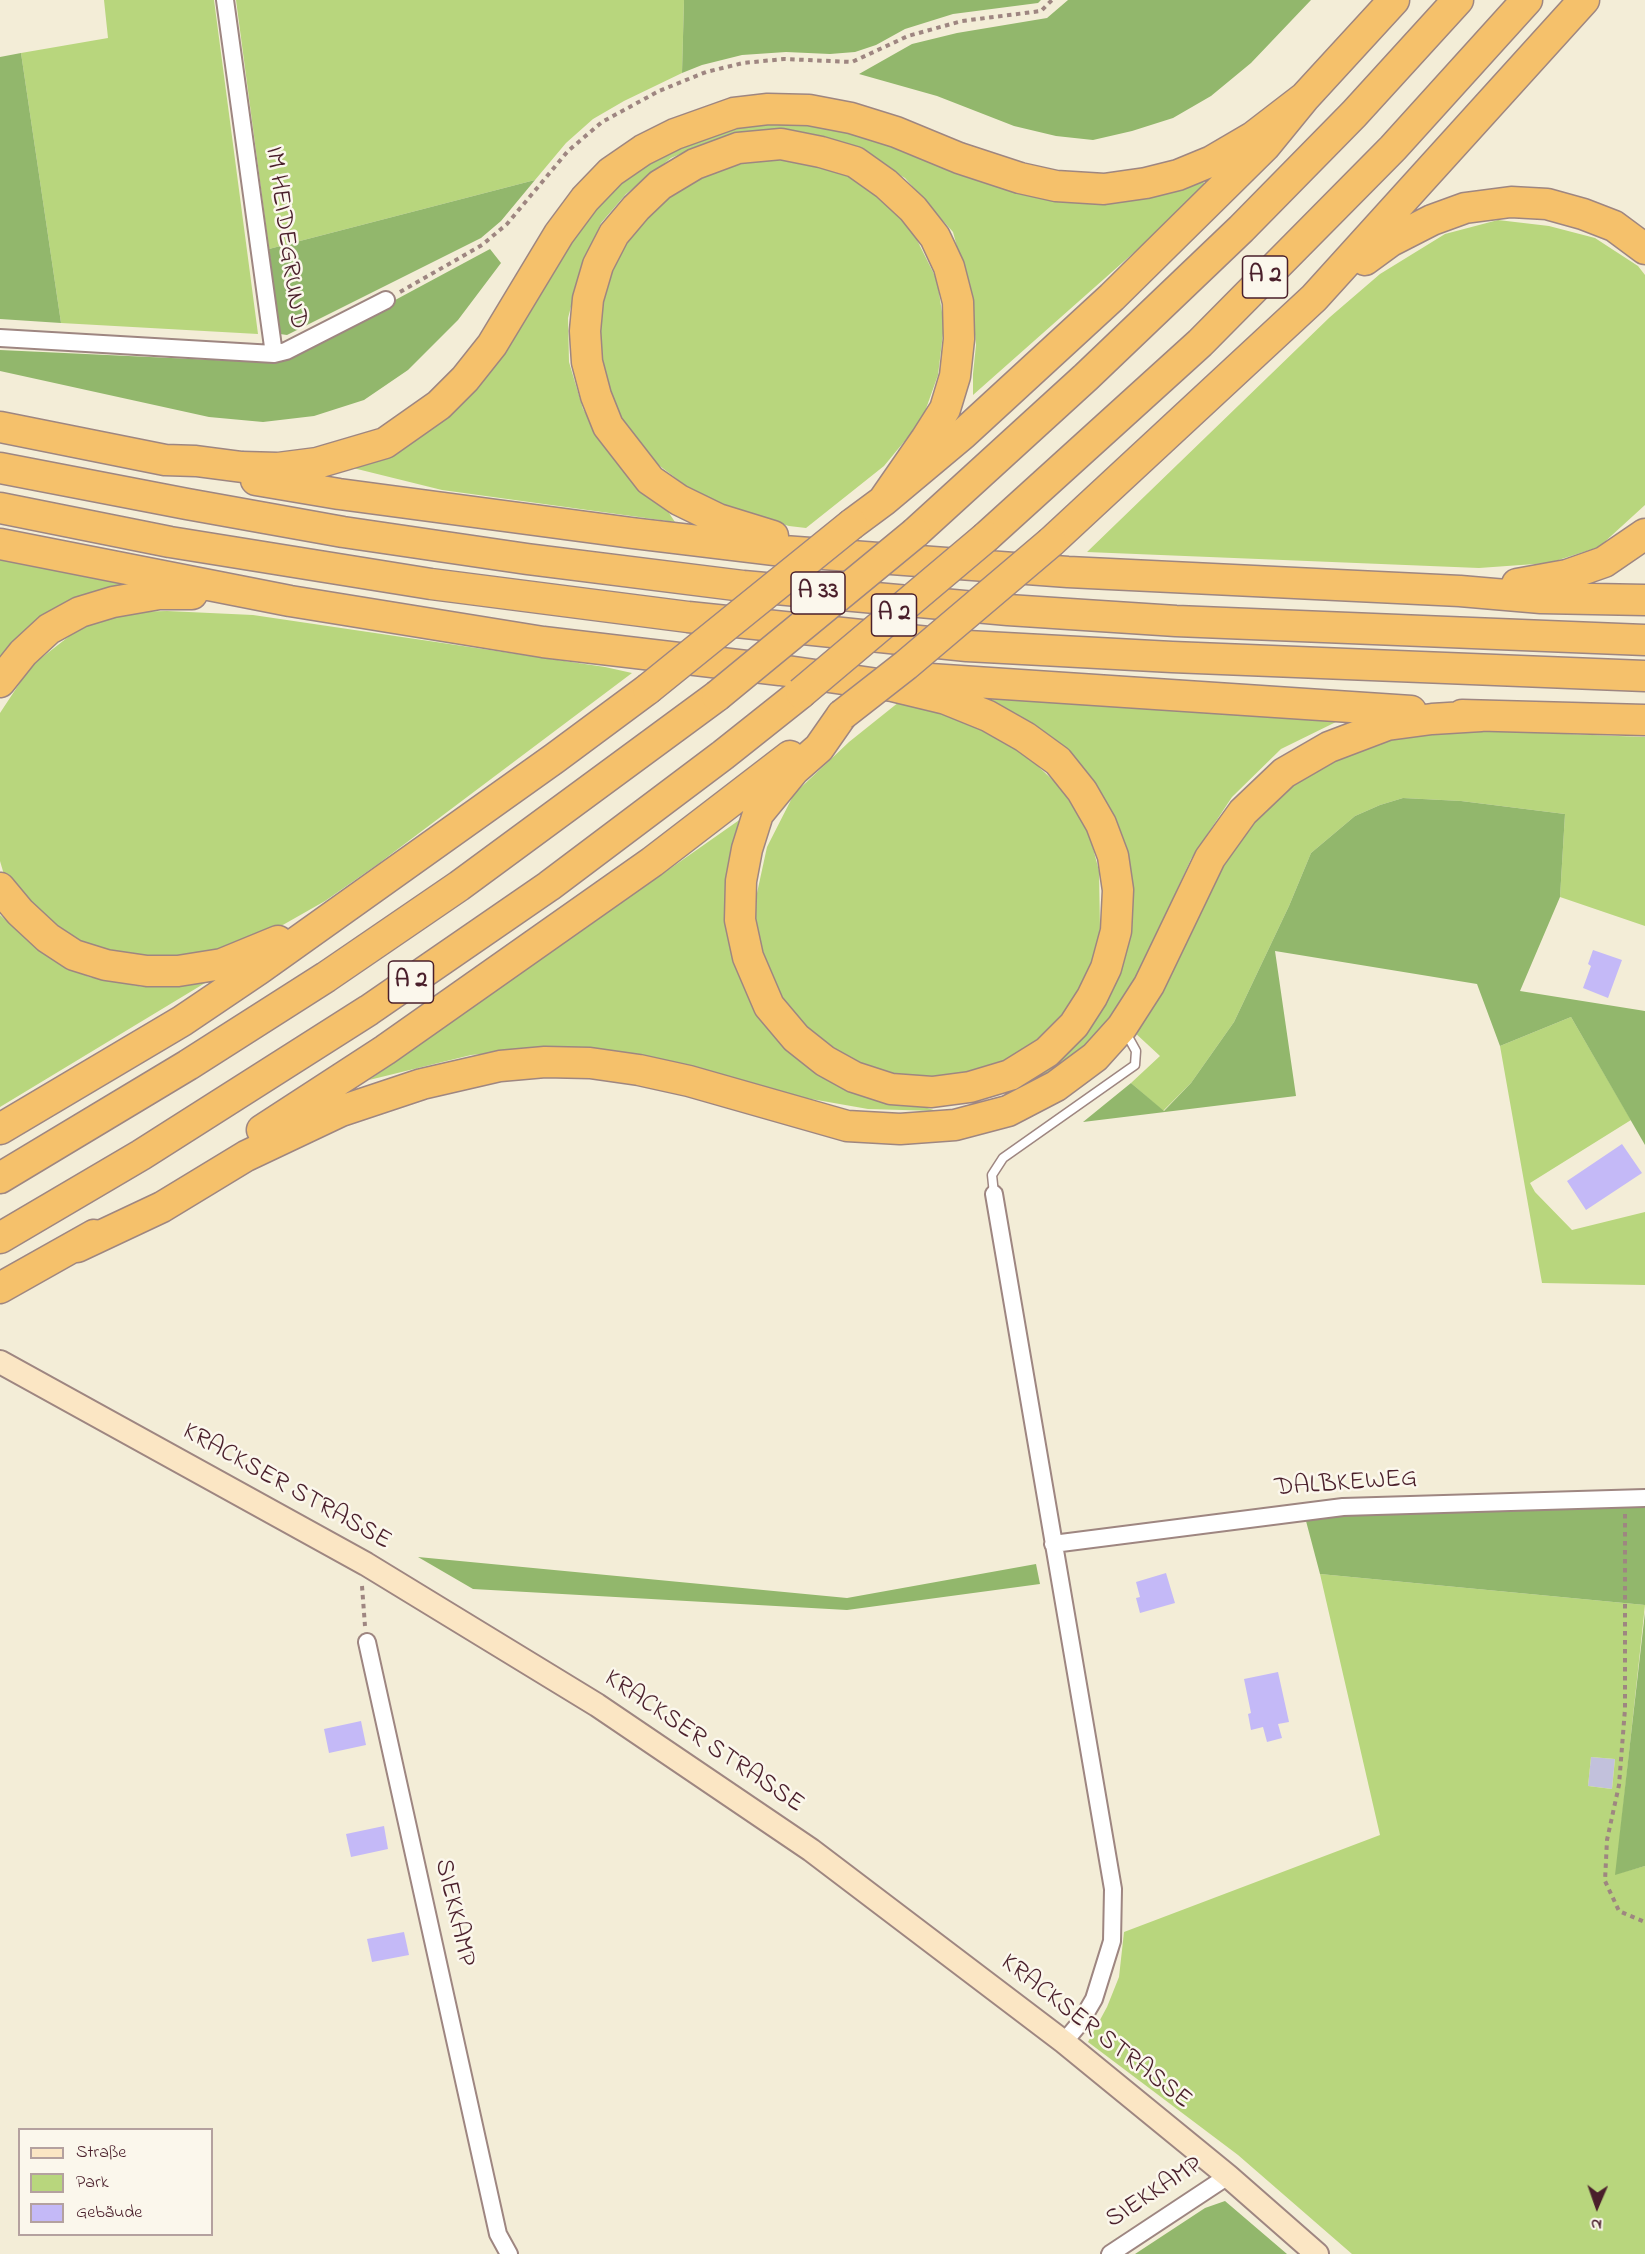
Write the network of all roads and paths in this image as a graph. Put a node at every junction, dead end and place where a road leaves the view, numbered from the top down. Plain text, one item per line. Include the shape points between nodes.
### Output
1 (225, 0) edge
2 (1394, 0) edge
3 (1458, 0) edge
4 (1527, 0) edge
5 (1584, 0) edge
6 (1305, 97) junction
7 (1645, 249) edge
8 (1314, 298) junction
9 (386, 300) dead end
10 (0, 338) edge
11 (274, 354) junction
12 (0, 427) edge
13 (165, 460) junction
14 (0, 468) edge
15 (883, 501) junction
16 (0, 508) edge
17 (1645, 534) edge
18 (0, 544) edge
19 (903, 560) junction
20 (1460, 591) junction
21 (1645, 600) edge
22 (290, 601) junction
23 (1645, 640) edge
24 (780, 670) junction
25 (1645, 676) edge
26 (0, 682) edge
27 (842, 715) junction
28 (1481, 716) junction
29 (1645, 720) edge
30 (0, 888) edge
31 (327, 920) junction
32 (1122, 1027) junction
33 (0, 1129) edge
34 (0, 1178) edge
35 (994, 1194) joint
36 (0, 1238) edge
37 (76, 1246) junction
38 (0, 1288) edge
39 (0, 1362) edge
40 (1645, 1498) edge
41 (1625, 1499) junction
42 (1053, 1544) junction
43 (372, 1586) dead end
44 (367, 1642) joint
45 (1645, 1922) edge
46 (1064, 2042) junction
47 (1228, 2176) junction
48 (509, 2254) edge
49 (1110, 2254) edge
50 (1317, 2254) edge

1 - 11 street, IM HEIDEGRUND
2 - 6 highway
3 - 34 highway, A 2, bridge via 1241,229 1086,377 915,533 717,696 459,886 326,977
4 - 36 highway, A 2, bridge via 1392,148 1200,343 986,537 801,693 568,872 379,1004 141,1155
5 - 8 highway
6 - 13 highway via 1253,137 1212,161 1178,175 1104,189 1056,186 1020,178 851,118 809,110 734,113 643,150 612,172 559,234 492,345 465,379 439,405 385,443 316,463 279,468
6 - 15 highway via 1265,146 1112,297 963,434
7 - 8 highway via 1614,226 1547,204 1511,202 1465,208 1391,241
8 - 27 highway, bridge via 1051,542
9 - 11 street
10 - 11 street, IM HEIDEGRUND
12 - 13 highway
13 - 19 highway via 192,469 374,498 632,533
14 - 23 highway, A 33 via 343,532 743,586 1165,620
15 - 19 highway via 945,409 955,376 958,302 949,267 935,237 913,209 855,162 781,144 738,148 695,164 660,186 614,234 598,265 588,299 587,362 608,426 650,480 718,519 777,537
15 - 31 highway, bridge via 648,689
16 - 25 highway, A 33 via 170,542 431,584 688,617 967,646
17 - 20 highway via 1604,562 1567,575
18 - 22 highway
19 - 20 highway
20 - 21 highway via 1541,598
22 - 24 highway via 543,642
22 - 26 highway via 159,594 113,602 80,612 49,629
24 - 27 highway via 892,686 946,699 988,716 1058,761 1101,824 1113,856 1118,890 1116,931 1106,968 1074,1025 1047,1052 1010,1075 933,1092 891,1089 854,1077 825,1061 796,1038 769,1006 748,957 740,920 747,849 759,814 794,770 819,748
24 - 28 highway
27 - 37 highway via 652,862 385,1050
28 - 29 highway
28 - 32 highway via 1387,725 1329,747 1284,773 1243,812 1210,858 1149,985
30 - 31 highway via 48,938 74,955 147,972 222,964
31 - 33 highway via 182,1021
32 - 35 lane via 1136,1051 1135,1065 1003,1158 992,1175
32 - 37 highway via 1095,1057 1056,1086 1008,1112 955,1125 847,1126 689,1081 590,1063 545,1062 461,1073 379,1097 299,1130 246,1156 162,1207
35 - 42 street
37 - 38 highway
39 - 46 street, KRACKSER STRASSE via 366,1564 597,1705 811,1850
40 - 41 street, DALBKEWEG
41 - 42 street, DALBKEWEG via 1343,1507
41 - 45 path via 1625,1709 1605,1881 1619,1911
42 - 46 street via 1113,1889 1112,1941 1094,1999
43 - 44 path via 362,1580
44 - 48 street, SIEKKAMP via 498,2234
46 - 47 street, KRACKSER STRASSE
47 - 49 street, SIEKKAMP
47 - 50 street, KRACKSER STRASSE

